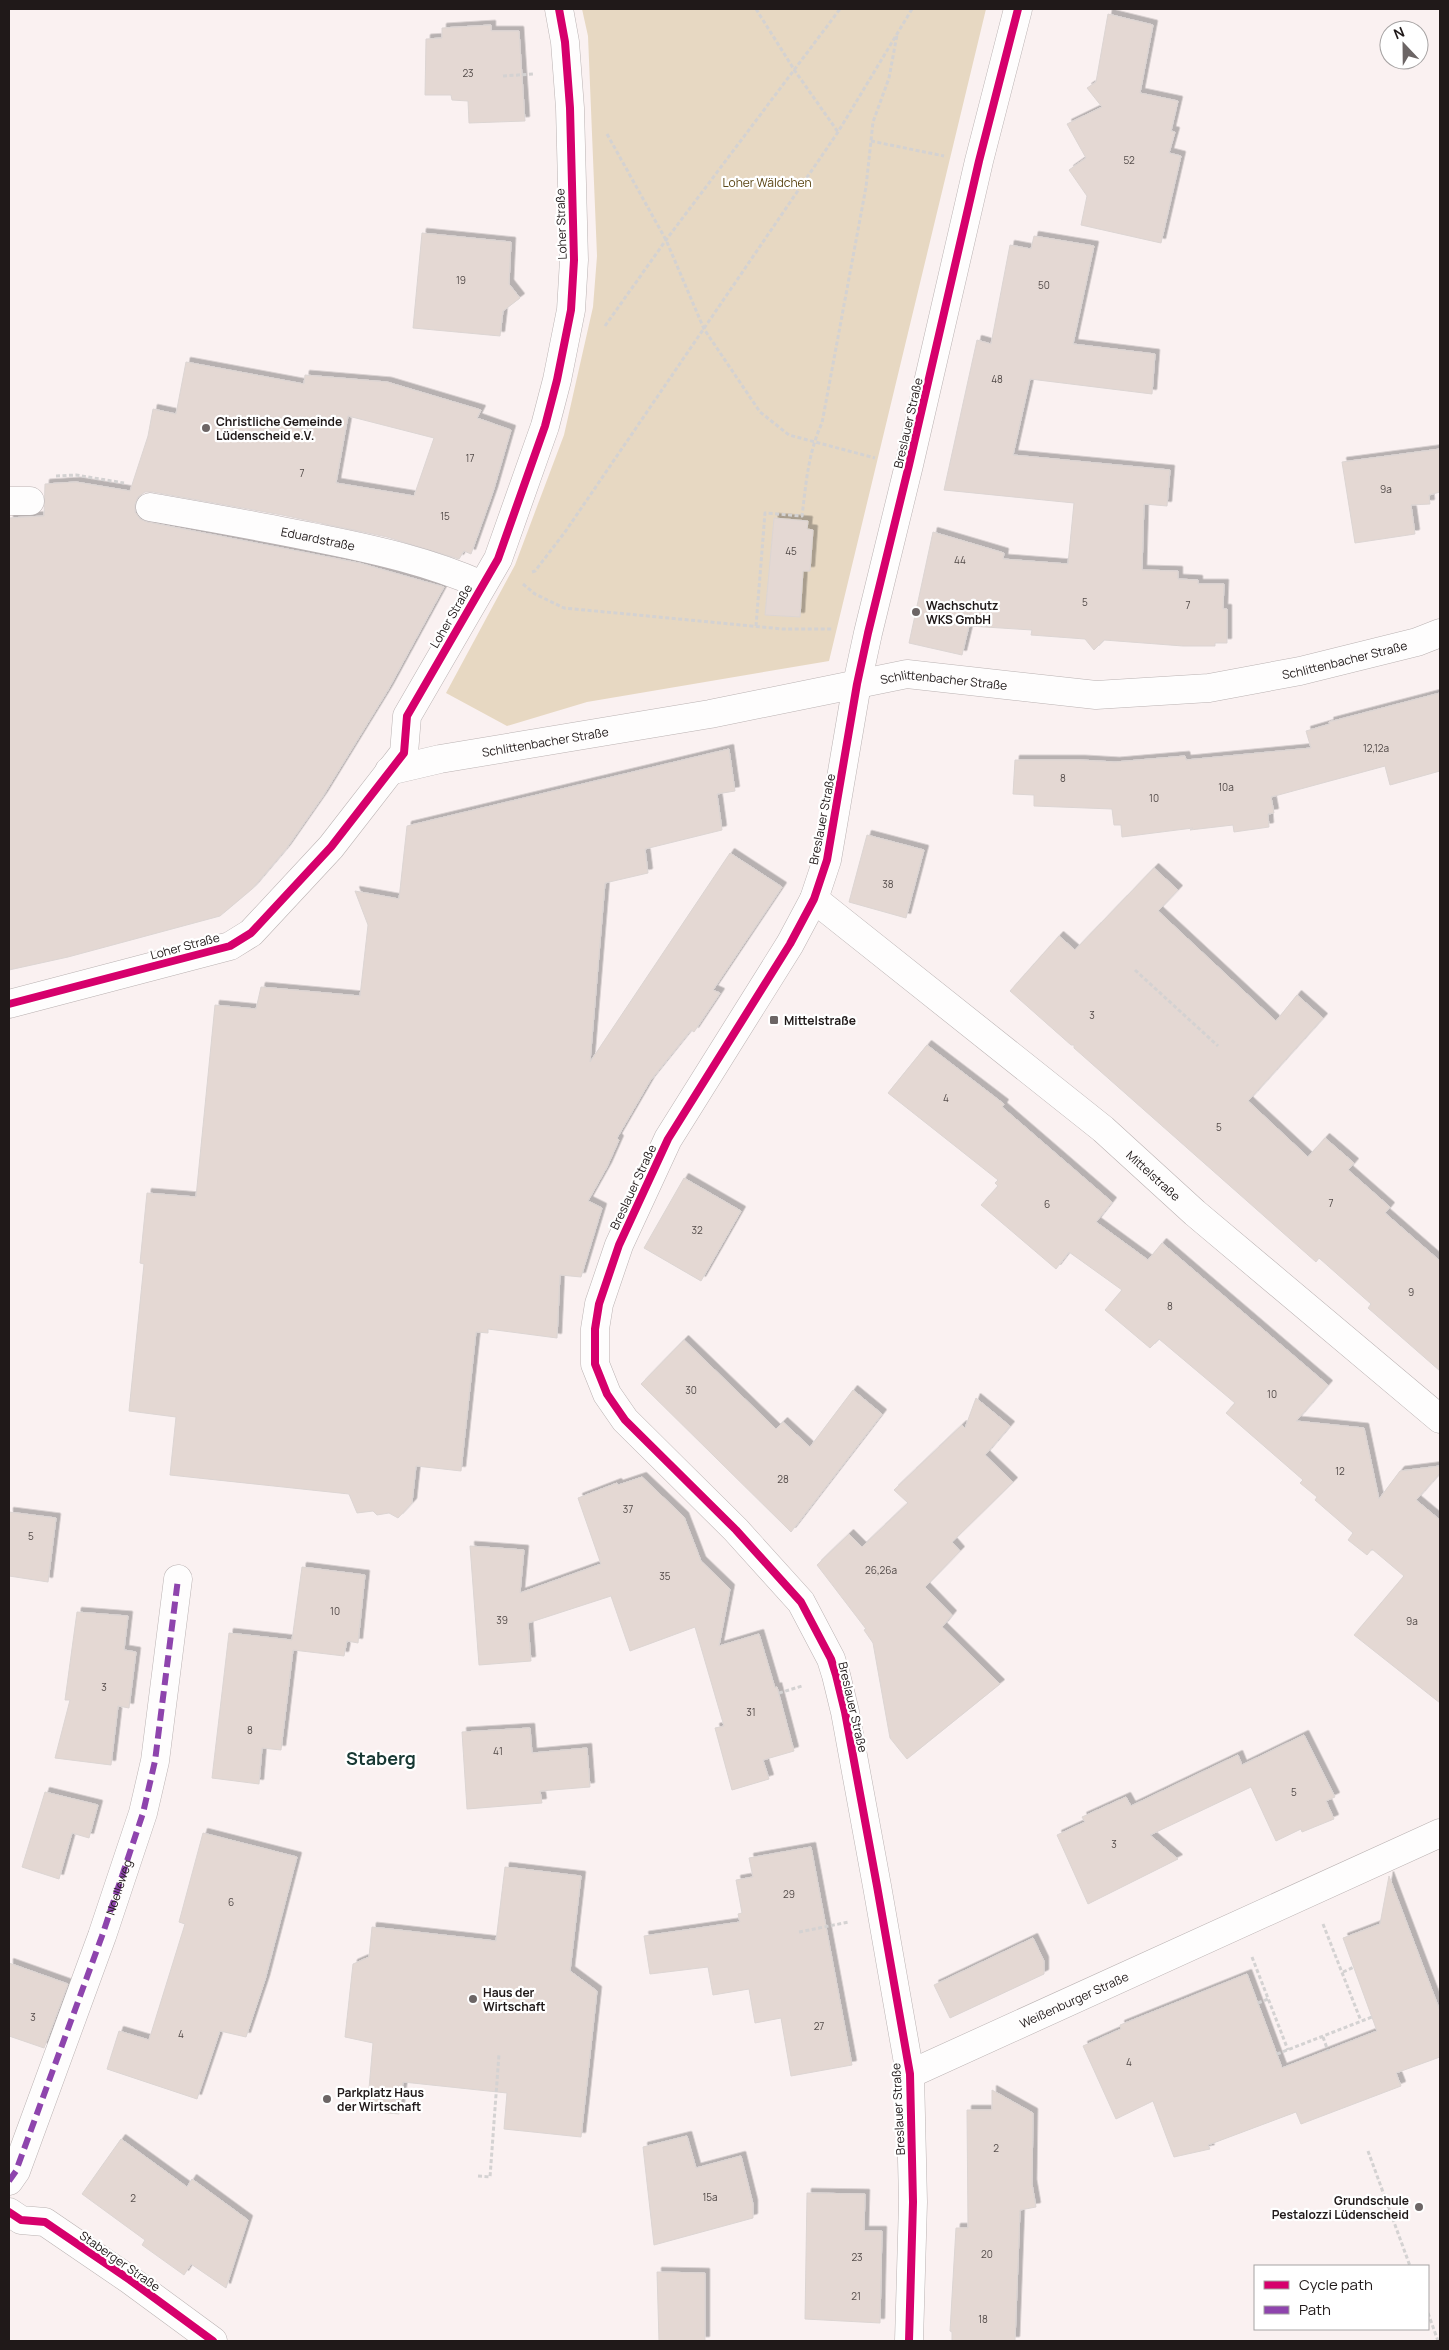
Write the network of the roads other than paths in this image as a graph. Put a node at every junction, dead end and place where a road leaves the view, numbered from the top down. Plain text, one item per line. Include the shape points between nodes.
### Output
1 (559, 9) edge
2 (1018, 9) edge
3 (150, 507) dead end
4 (482, 585) junction
5 (1440, 632) edge
6 (857, 684) junction
7 (389, 771) junction
8 (814, 899) junction
9 (9, 1004) edge
10 (1440, 1419) edge
11 (178, 1579) dead end
12 (1440, 1833) edge
13 (910, 2074) junction
14 (9, 2181) edge
15 (9, 2212) edge
16 (213, 2341) edge
17 (909, 2341) edge

1 - 4 street, Loher Straße via 570,108 574,260 571,310 545,426 498,559
2 - 6 street, Breslauer Straße via 979,161
3 - 4 street, Eduardstraße via 402,555
4 - 7 street, Loher Straße via 407,716 404,753
5 - 6 street, Schlittenbacher Straße via 1417,642 1300,672 1209,688 1096,695 908,674
6 - 7 street, Schlittenbacher Straße via 710,714 440,759
6 - 8 street, Breslauer Straße via 828,860
7 - 9 street, Loher Straße via 325,855 251,933 230,946
8 - 10 street, Mittelstraße via 1103,1129 1195,1213
8 - 13 street, Breslauer Straße via 790,944 668,1139 619,1245 599,1304 595,1364 607,1394 625,1420 736,1530 801,1602 831,1659 845,1712
11 - 14 street, Noelleweg via 155,1761 143,1813 102,1936 16,2171
12 - 13 street, Weißenburger Straße
13 - 17 street, Breslauer Straße via 913,2202
15 - 16 street, Staberger Straße via 21,2220 45,2222

